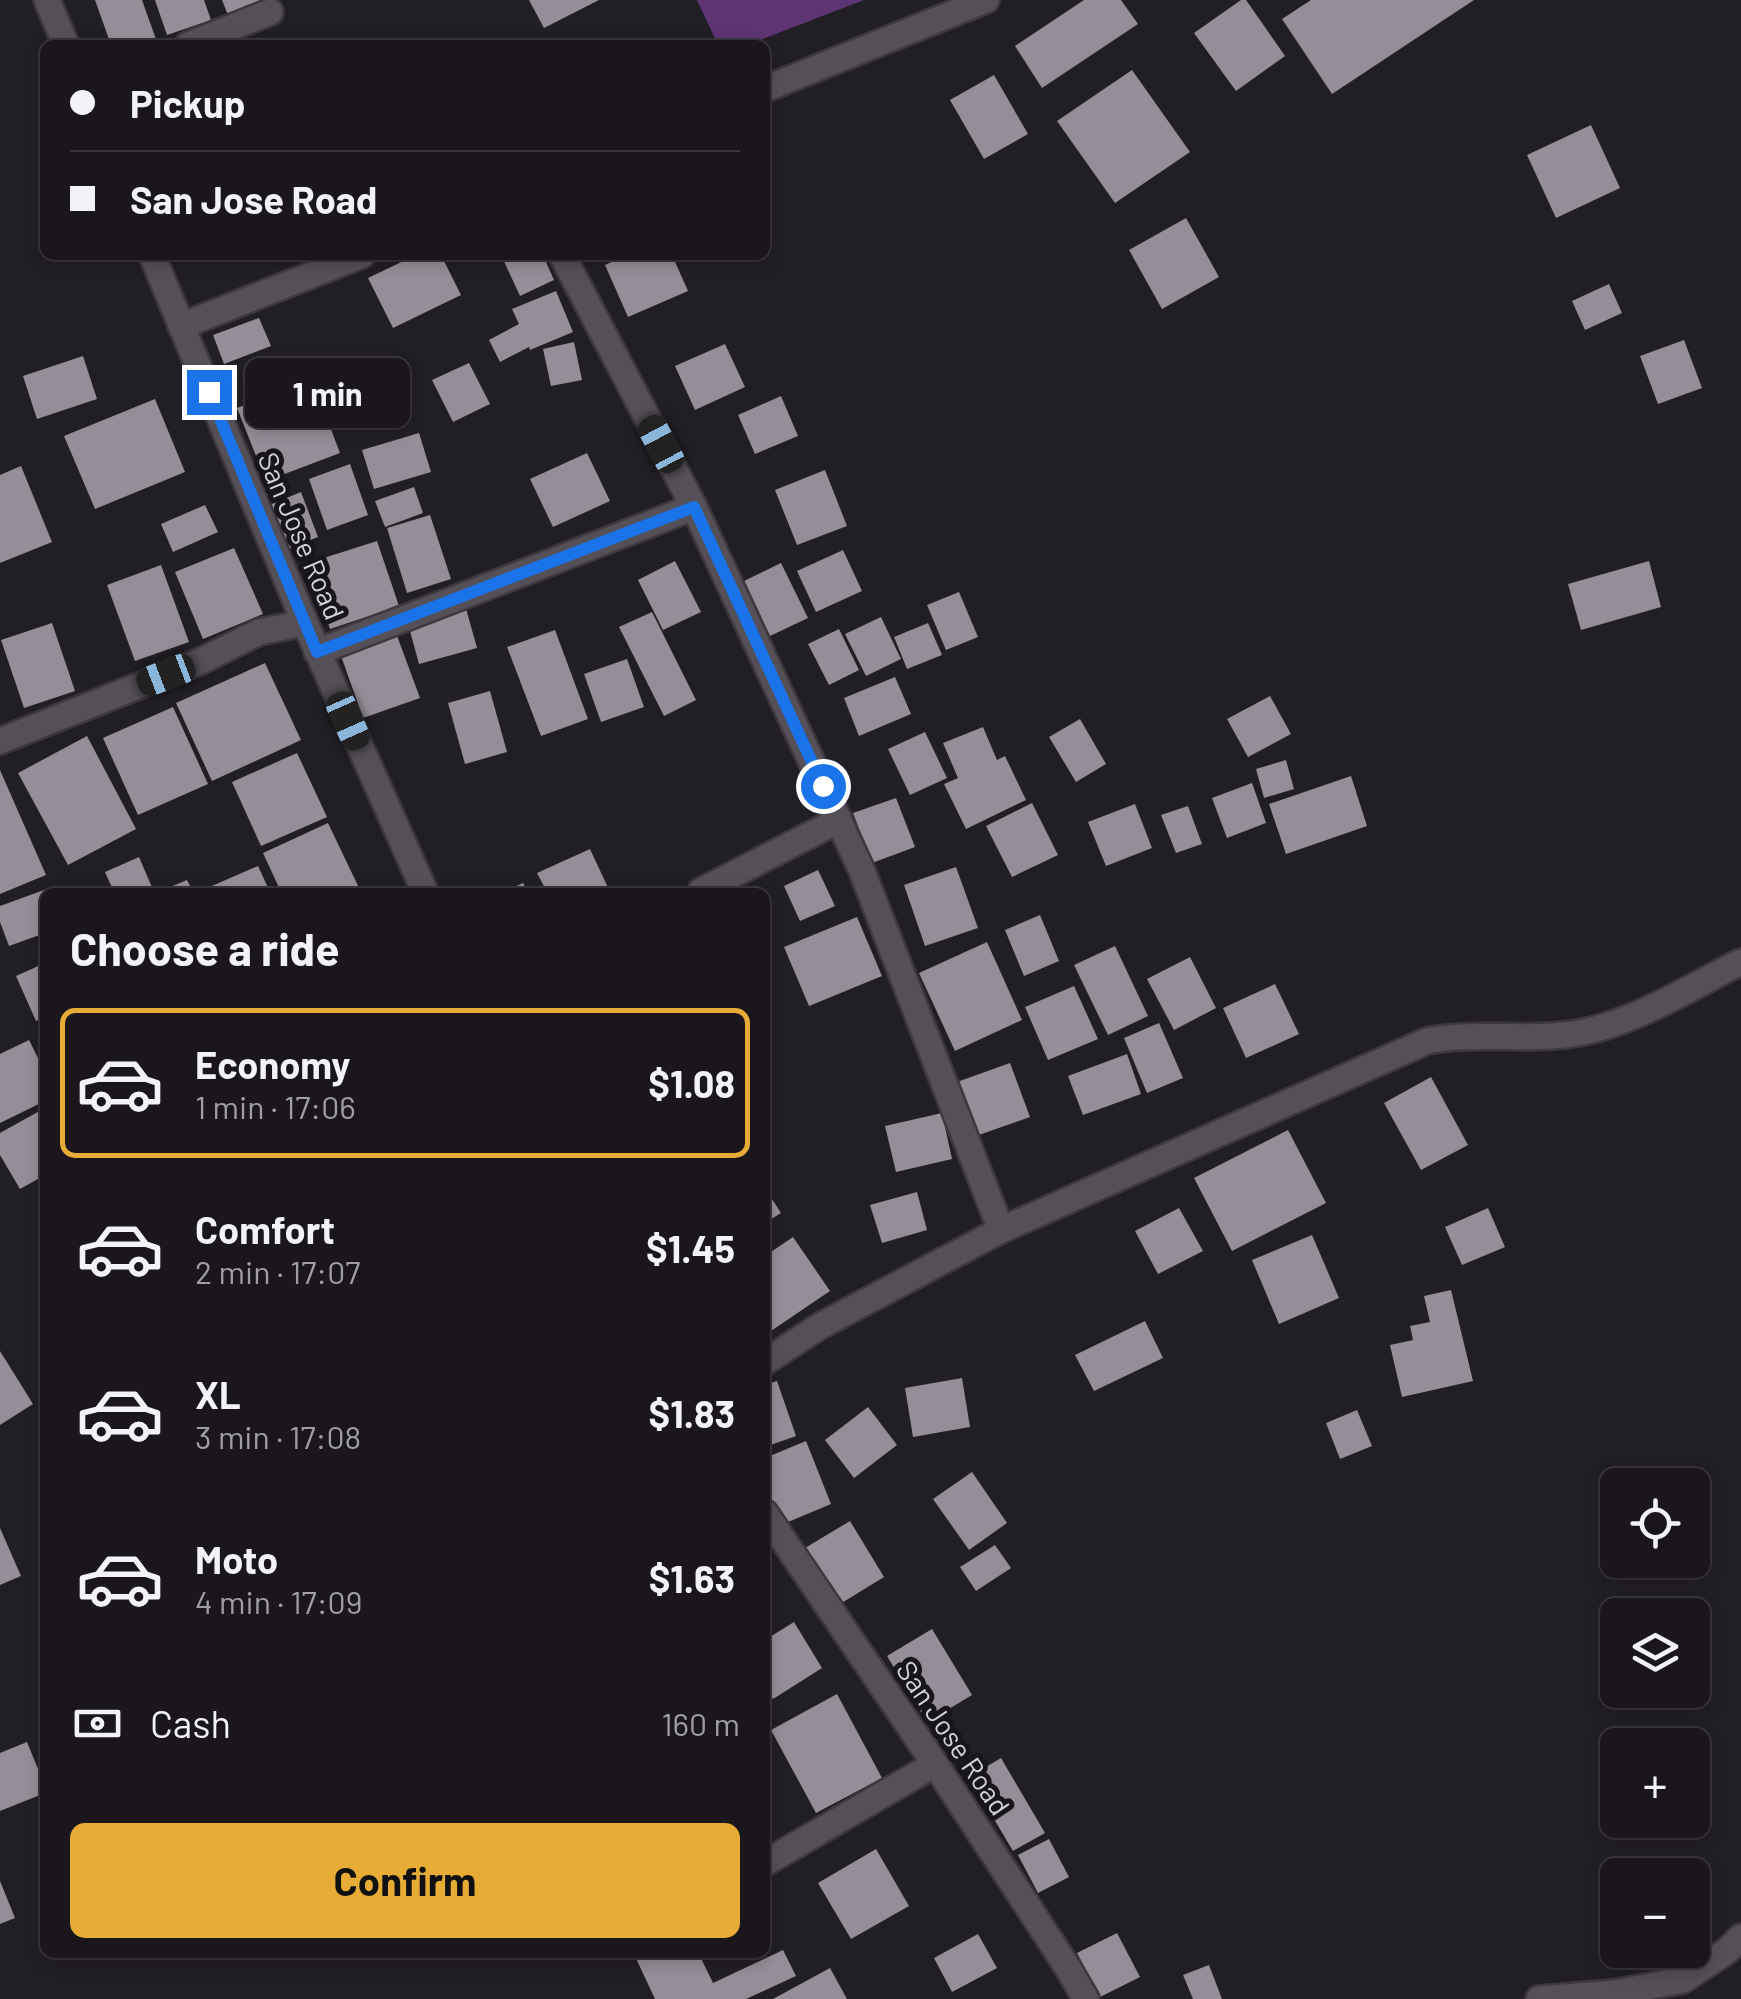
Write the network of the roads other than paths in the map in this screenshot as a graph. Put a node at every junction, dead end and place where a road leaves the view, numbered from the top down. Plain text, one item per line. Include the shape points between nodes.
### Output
1 (47, 0) edge
2 (986, 0) edge
3 (270, 12) dead end
4 (64, 40) edge
5 (200, 40) edge
6 (770, 86) edge
7 (154, 260) edge
8 (349, 260) edge
9 (565, 260) edge
10 (182, 326) junction
11 (694, 507) junction
12 (304, 622) junction
13 (317, 652) junction
14 (0, 742) edge
15 (839, 820) junction
16 (424, 888) edge
17 (705, 888) edge
18 (1741, 962) edge
19 (1001, 1230) junction
20 (770, 1359) edge
21 (770, 1520) edge
22 (936, 1764) junction
23 (770, 1859) edge
24 (1741, 1936) edge
25 (1086, 1999) edge
26 (1538, 1999) edge

1 - 4 street
2 - 6 street
3 - 5 street
7 - 10 street, San Jose Road
8 - 10 street
9 - 11 street
10 - 12 street, San Jose Road
11 - 13 street
11 - 15 street
12 - 13 street, San Jose Road
12 - 14 street via 260,632
13 - 16 street, San Jose Road
15 - 17 street
15 - 19 street
18 - 19 street via 1622,1022 1590,1031 1426,1041
19 - 20 street
21 - 22 street, San Jose Road
22 - 23 street
22 - 25 street, San Jose Road
24 - 26 street via 1683,1980

